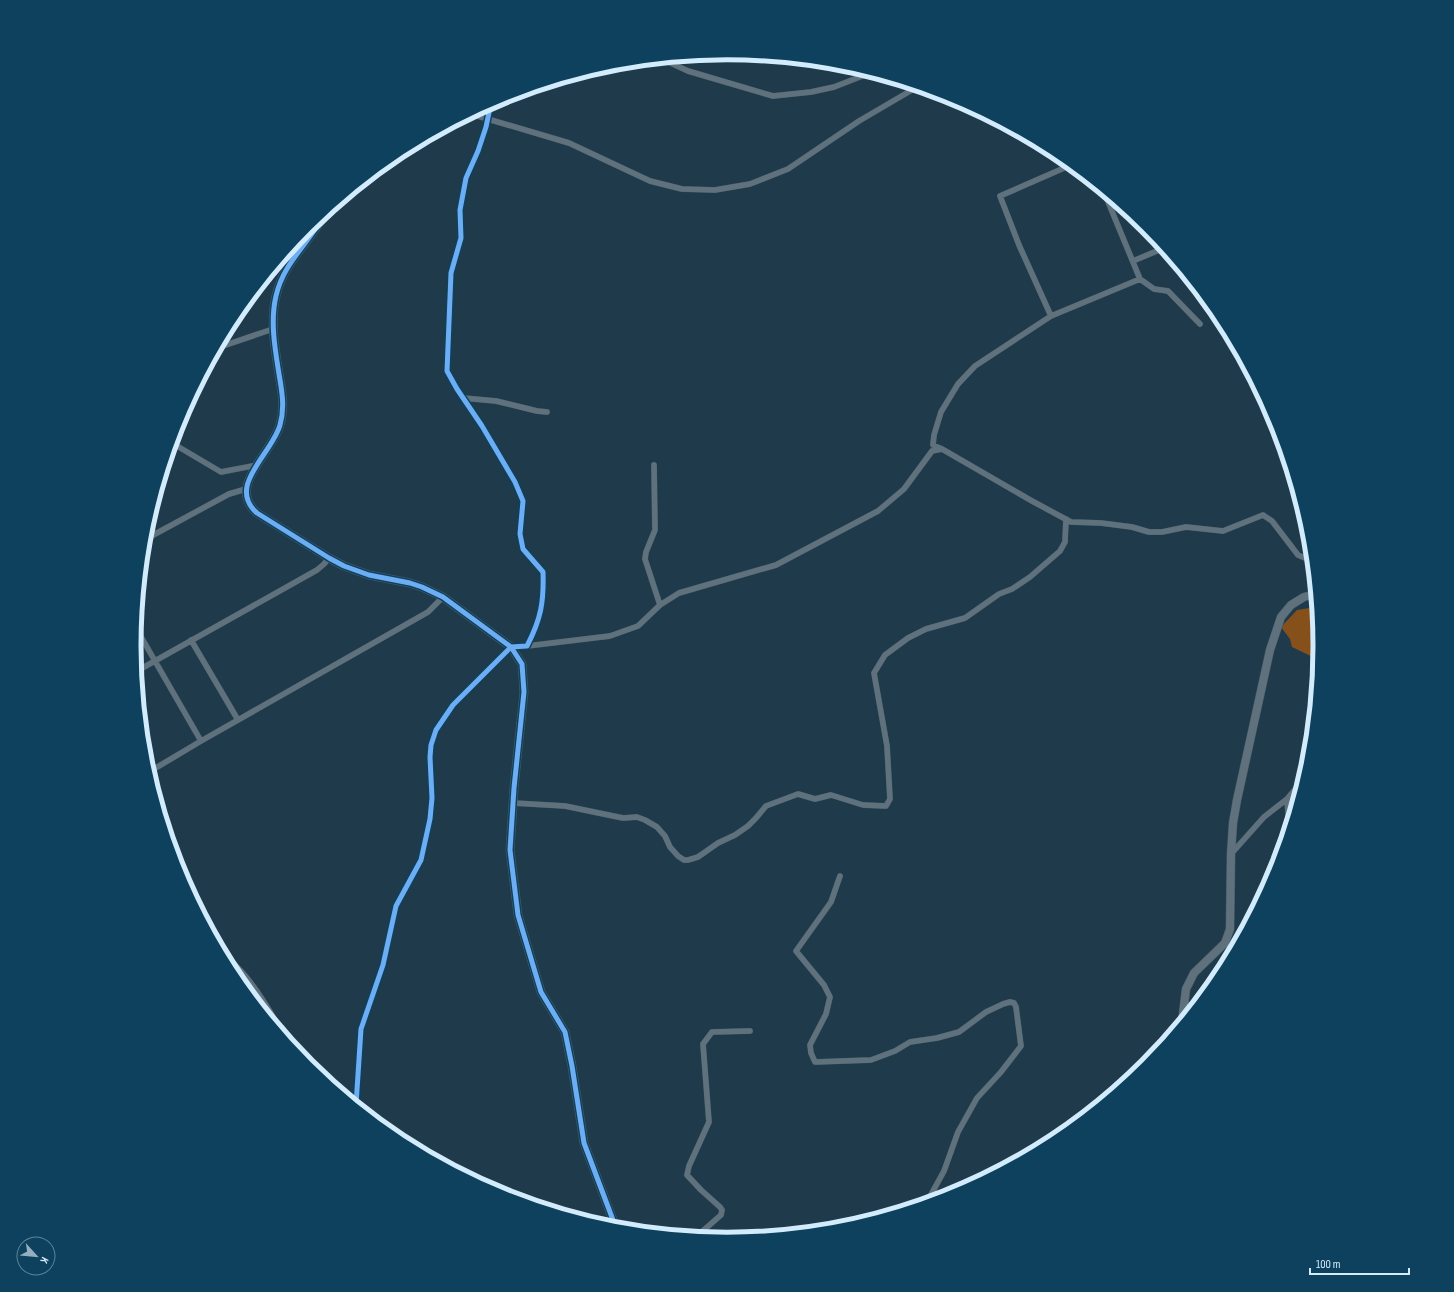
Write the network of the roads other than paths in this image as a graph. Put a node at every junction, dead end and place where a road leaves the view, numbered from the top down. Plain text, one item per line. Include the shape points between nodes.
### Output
1 (671, 63) edge
2 (862, 76) edge
3 (912, 90) edge
4 (489, 111) edge
5 (478, 116) edge
6 (487, 118) junction
7 (1065, 168) edge
8 (1108, 201) edge
9 (314, 231) edge
10 (1158, 250) edge
11 (1133, 260) junction
12 (1140, 279) junction
13 (1051, 316) junction
14 (1200, 324) dead end
15 (273, 329) junction
16 (225, 345) edge
17 (463, 398) junction
18 (547, 412) dead end
19 (177, 446) edge
20 (942, 449) junction
21 (258, 465) junction
22 (654, 465) dead end
23 (246, 489) junction
24 (1066, 519) junction
25 (151, 536) edge
26 (329, 558) junction
27 (1306, 559) edge
28 (1311, 595) edge
29 (443, 597) junction
30 (660, 605) junction
31 (141, 637) edge
32 (191, 640) junction
33 (527, 646) junction
34 (511, 647) junction
35 (155, 661) junction
36 (142, 669) edge
37 (238, 720) junction
38 (201, 741) junction
39 (154, 769) edge
40 (1295, 789) edge
41 (1287, 799) junction
42 (512, 803) junction
43 (1288, 814) edge
44 (1231, 854) junction
45 (840, 876) dead end
46 (239, 971) edge
47 (1183, 1014) edge
48 (272, 1015) edge
49 (750, 1031) dead end
50 (356, 1100) edge
51 (931, 1195) edge
52 (613, 1221) edge
53 (702, 1231) edge

1 - 2 street via 688,71 773,96 834,87
3 - 6 street via 859,121 788,169 750,184 715,190 682,189 650,181 569,143
4 - 6 street
5 - 6 street
6 - 17 street via 478,152 466,178 460,210 461,238 451,273 447,371
7 - 13 street via 1000,196
8 - 11 street
9 - 15 street via 286,268 280,281 274,303
10 - 11 street
11 - 12 street
12 - 13 street
12 - 14 street via 1154,289 1168,291
13 - 20 street via 975,366 958,384 942,412 934,435 933,446
15 - 16 street
15 - 21 street via 283,398 282,413 275,439
17 - 18 street via 496,401
17 - 33 street via 482,426 523,501 520,534 523,549 543,572 544,595 536,627
19 - 21 street via 221,472
20 - 24 street
20 - 30 street via 932,451 904,489 878,511 776,565 679,592
21 - 23 street
22 - 30 street via 655,530 645,559
23 - 25 street via 229,494
23 - 26 street via 248,502 258,513
24 - 27 street via 1071,522 1132,527 1149,532 1186,527 1223,531 1263,514 1272,521 1298,555
24 - 42 street via 1065,542 1060,551 1030,577 999,594 965,618 926,629 908,638 881,661 874,673 888,746 890,799 886,806 863,805 831,795 815,799 798,794 766,806 748,826 735,835 698,857 684,860 670,847 657,827 637,817 623,818 565,806
26 - 29 street via 363,573 422,587
26 - 32 street via 317,570
28 - 44 street via 1291,605 1281,617 1270,650 1237,800
29 - 34 street
29 - 37 street via 428,612
30 - 33 street via 638,626 610,636
31 - 35 street
32 - 35 street
32 - 37 street
33 - 34 street
34 - 42 street via 522,664 524,692
34 - 50 street via 453,705 436,730 430,757 430,819 421,860 396,906 383,965 362,1029
35 - 36 street
35 - 38 street
37 - 38 street
38 - 39 street
40 - 41 street
41 - 43 street
41 - 44 street via 1264,817
42 - 52 street via 510,850 518,914 541,992 565,1032 584,1143
44 - 47 street via 1230,929 1225,943 1194,972 1186,989
45 - 51 street via 831,902 796,951 824,985 830,998 826,1014 810,1045 815,1062 871,1060 910,1042 959,1032 986,1012 1003,1004 1010,1002 1016,1007 1021,1046 977,1098 958,1132 944,1171
46 - 48 street
49 - 53 street via 712,1032 703,1044 710,1122 687,1175 722,1210 721,1215

